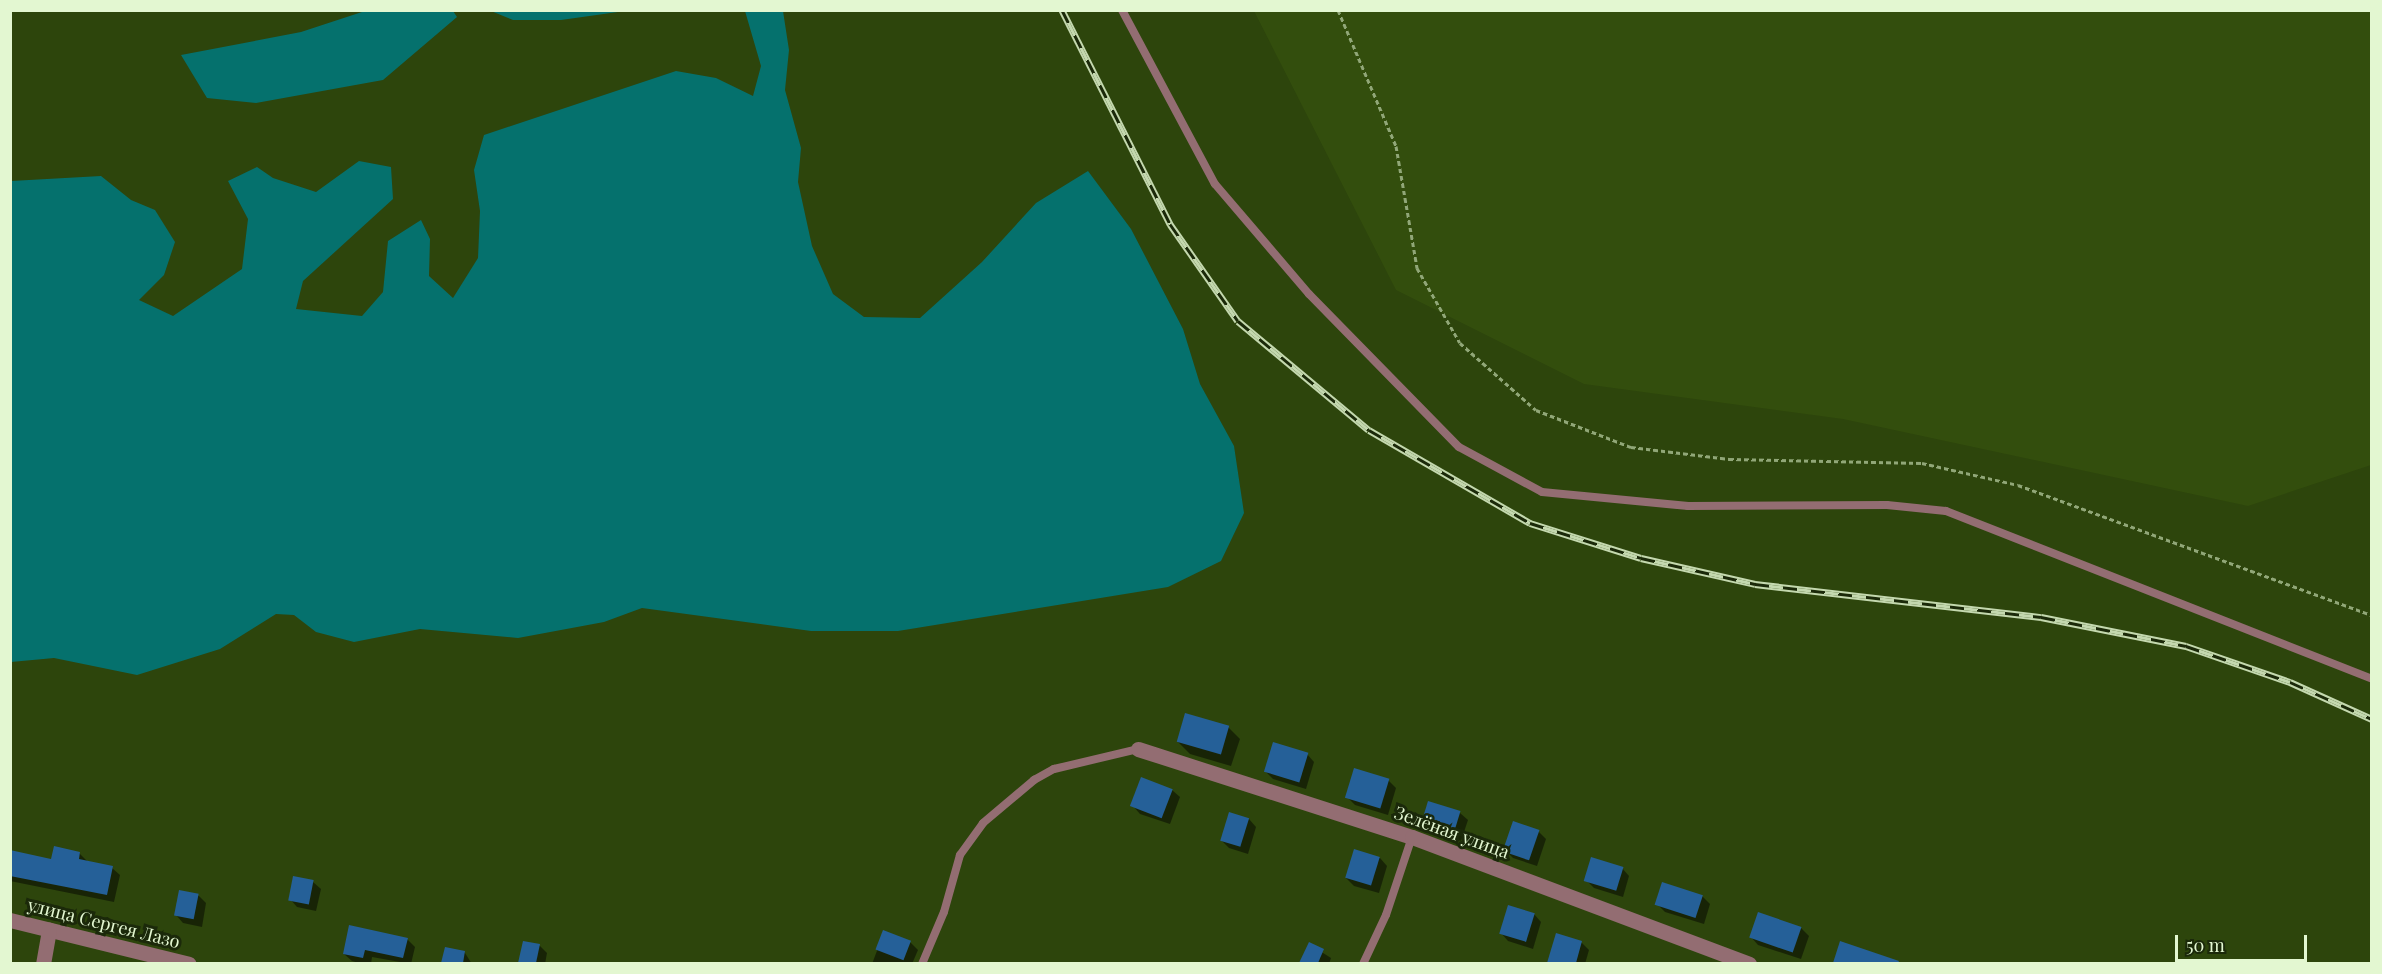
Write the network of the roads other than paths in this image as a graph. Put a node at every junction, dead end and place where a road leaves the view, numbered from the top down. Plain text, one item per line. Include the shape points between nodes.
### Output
1 (1122, 10) edge
2 (2372, 679) edge
3 (1138, 749) joint
4 (1413, 837) junction
5 (10, 920) edge
6 (49, 930) junction
7 (43, 963) edge
8 (189, 963) edge
9 (922, 963) edge
10 (1363, 963) edge
11 (1749, 963) edge

1 - 2 lane via 1215,184 1310,294 1459,447 1542,492 1688,506 1887,505 1946,511
3 - 4 street, Зелёная улица
3 - 9 lane via 1054,769 1034,780 982,823 960,855 944,912
4 - 10 lane via 1386,915
4 - 11 street, Зелёная улица
5 - 6 street, улица Сергея Лазо
6 - 7 street
6 - 8 street, улица Сергея Лазо

